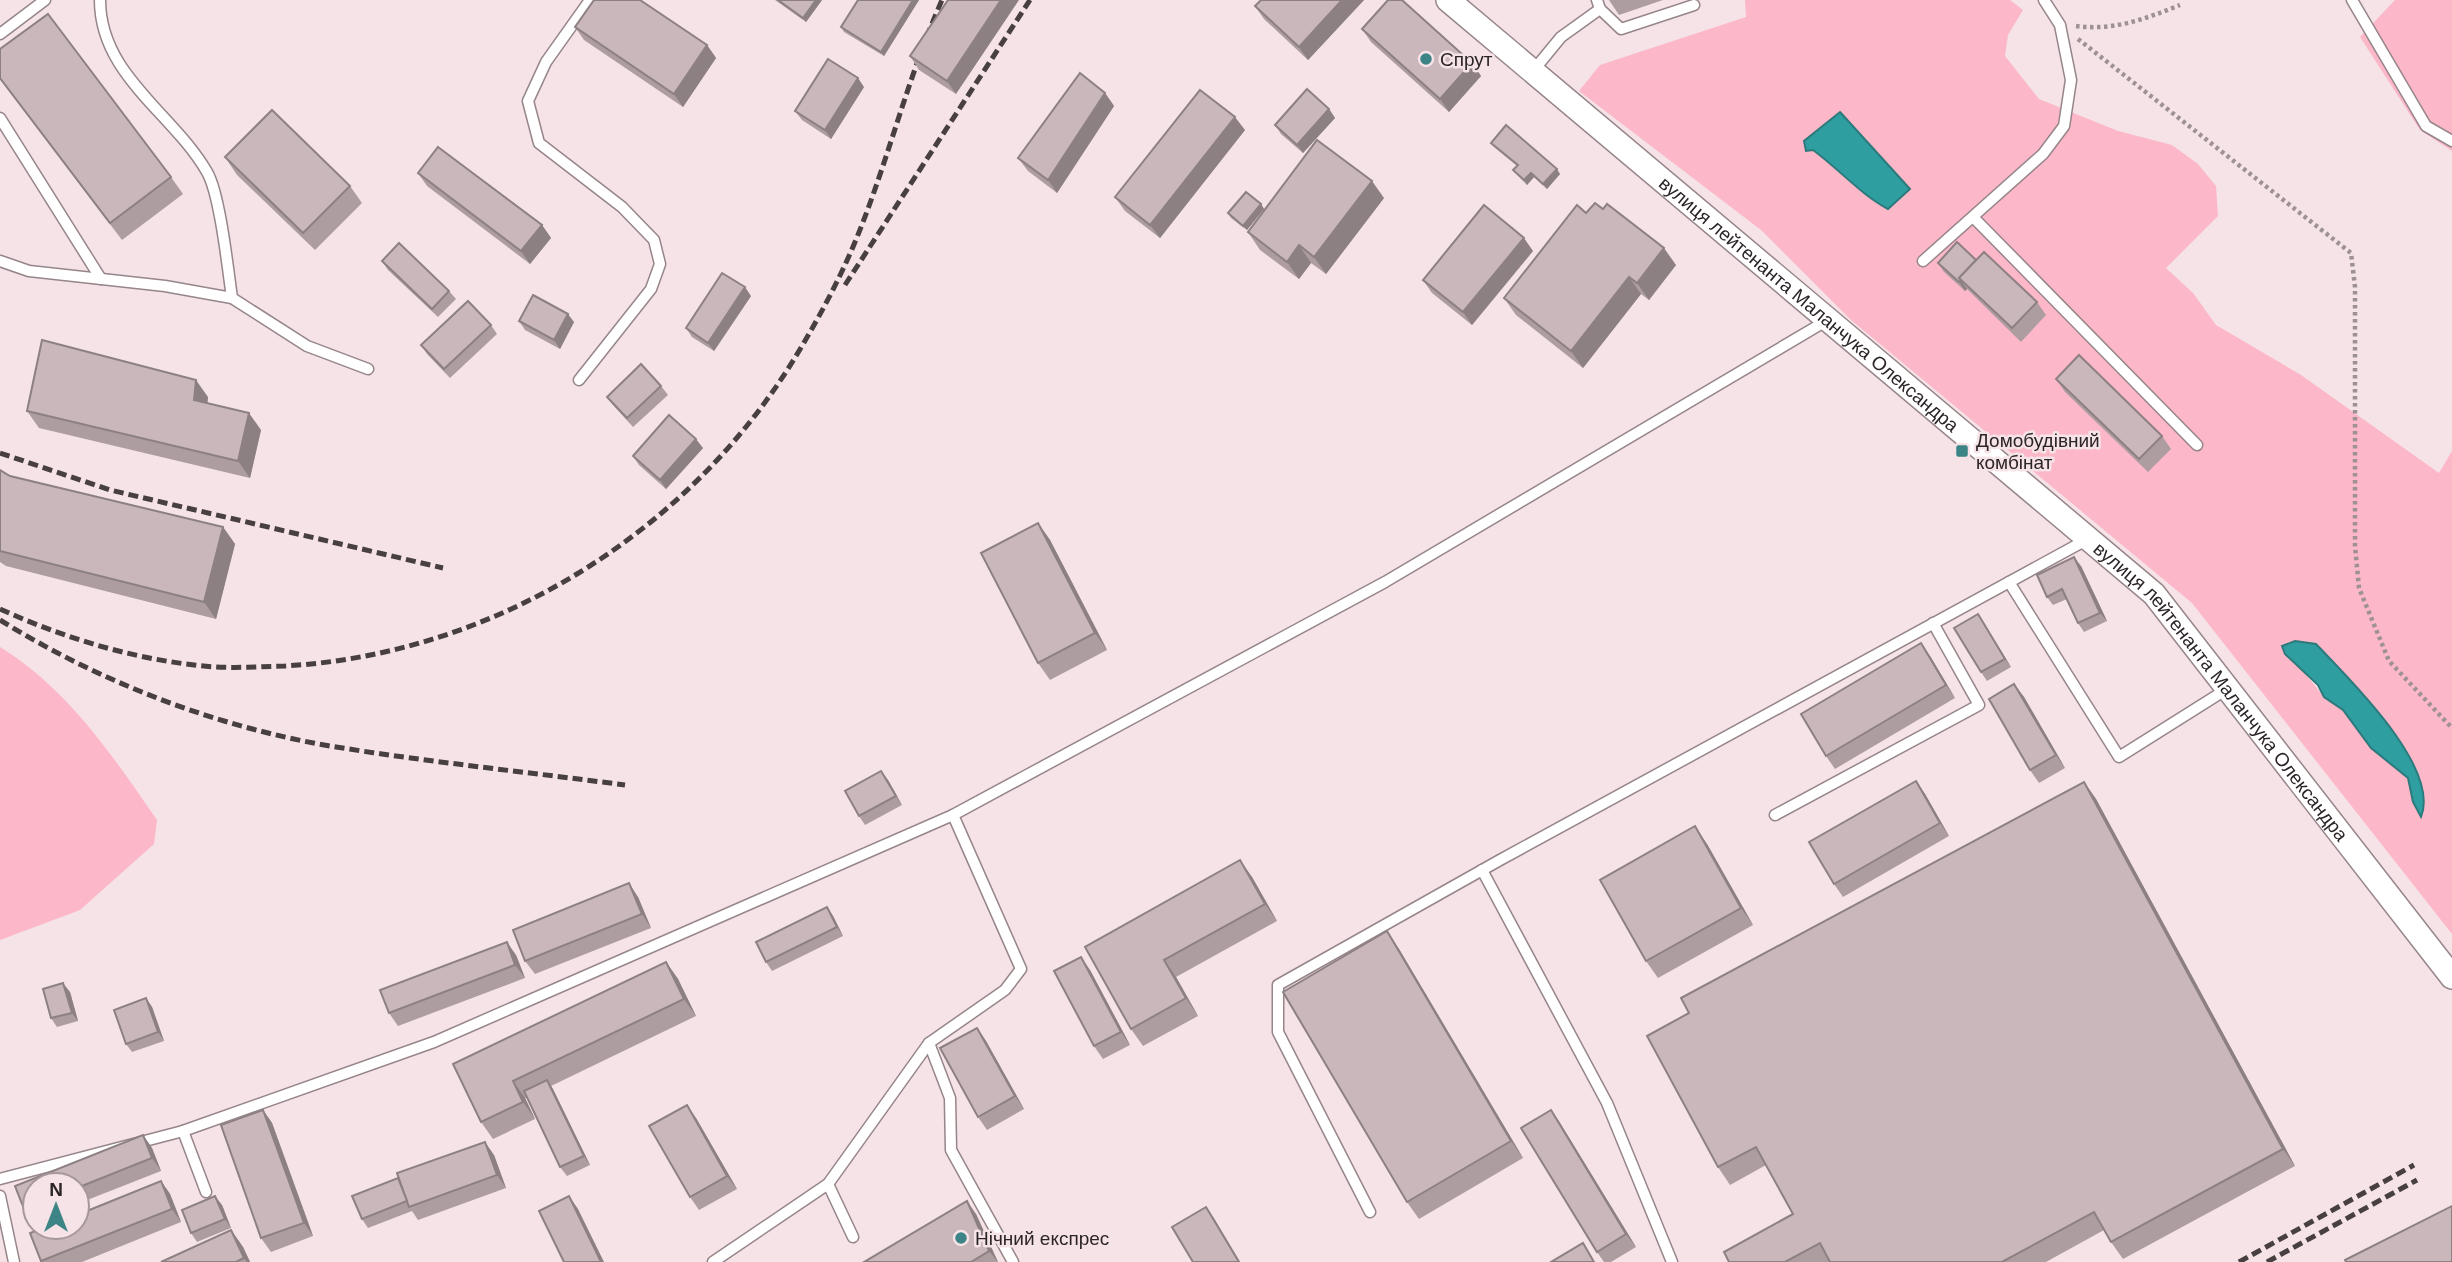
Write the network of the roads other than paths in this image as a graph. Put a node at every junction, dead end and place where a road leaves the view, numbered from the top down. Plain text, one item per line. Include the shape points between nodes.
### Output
1 (45, 0) edge
2 (100, 0) edge
3 (590, 0) edge
4 (1448, 0) edge
5 (2044, 0) edge
6 (2352, 0) edge
7 (1599, 4) edge
8 (1694, 5) dead end
9 (0, 34) edge
10 (1532, 71) junction
11 (0, 118) edge
12 (2452, 141) edge
13 (1973, 217) junction
14 (0, 261) edge
15 (1923, 261) dead end
16 (101, 279) junction
17 (232, 298) junction
18 (1826, 321) junction
19 (368, 369) dead end
20 (579, 380) dead end
21 (2197, 445) dead end
22 (2088, 539) junction
23 (2009, 582) junction
24 (1933, 623) junction
25 (2227, 688) junction
26 (954, 814) junction
27 (1775, 815) dead end
28 (1482, 870) junction
29 (2452, 977) edge
30 (929, 1043) junction
31 (183, 1130) junction
32 (0, 1179) edge
33 (828, 1184) junction
34 (206, 1192) dead end
35 (0, 1196) edge
36 (1370, 1213) dead end
37 (853, 1237) dead end
38 (14, 1262) edge
39 (713, 1262) edge
40 (1013, 1262) edge
41 (1672, 1262) edge

1 - 9 lane
2 - 17 lane via 100,15 114,58 208,174
3 - 20 lane via 546,62 528,101 539,143 622,207 654,240 660,264 652,289
4 - 10 street, вулиця лейтенанта Маланчука Олександра
5 - 13 lane via 2060,25 2071,80 2064,126 2043,154
6 - 12 lane via 2426,126
7 - 8 lane via 1621,29
7 - 10 lane via 1561,37
10 - 18 street, вулиця лейтенанта Маланчука Олександра
11 - 16 lane
13 - 15 lane
13 - 21 lane
14 - 16 lane via 29,271
16 - 17 lane
17 - 19 lane via 307,346
18 - 22 street, вулиця лейтенанта Маланчука Олександра
18 - 26 lane via 1385,582
22 - 23 lane
22 - 25 street, вулиця лейтенанта Маланчука Олександра via 2154,594
23 - 24 lane
23 - 25 lane via 2119,757
24 - 27 lane via 1979,705
24 - 28 lane
25 - 29 street, вулиця лейтенанта Маланчука Олександра
26 - 30 lane via 1021,968 1005,990
26 - 31 lane via 434,1042
28 - 36 lane via 1278,985 1278,1032
28 - 41 lane via 1607,1103
30 - 33 lane
30 - 40 lane via 950,1098 951,1150
31 - 32 lane
31 - 34 lane
33 - 37 lane
33 - 39 lane
35 - 38 lane

